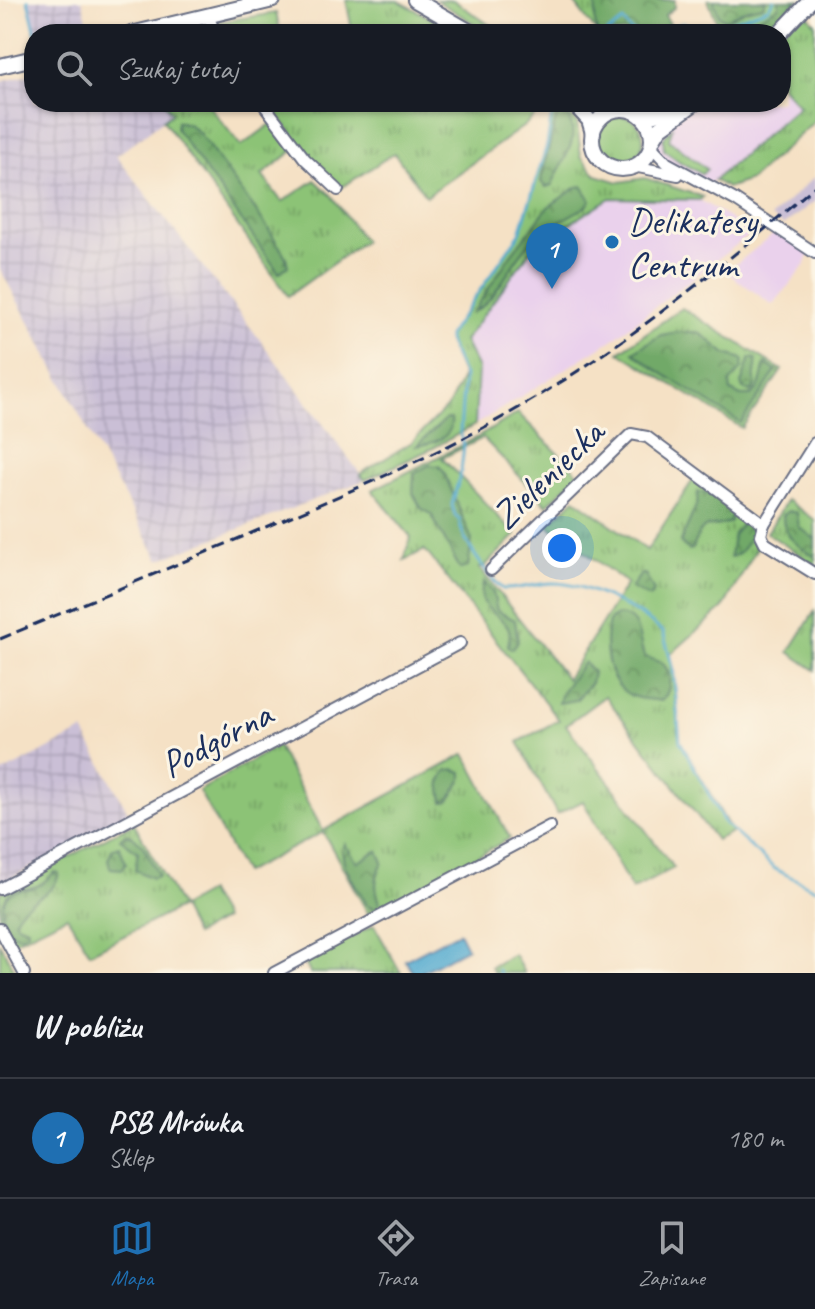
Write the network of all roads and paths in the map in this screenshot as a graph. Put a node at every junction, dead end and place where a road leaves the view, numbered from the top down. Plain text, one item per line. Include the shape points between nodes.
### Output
1 (273, 0) edge
2 (415, 0) edge
3 (811, 0) edge
4 (208, 16) junction
5 (174, 24) edge
6 (212, 24) edge
7 (457, 24) edge
8 (788, 24) edge
9 (24, 60) edge
10 (0, 66) edge
11 (270, 112) edge
12 (581, 112) edge
13 (632, 112) junction
14 (662, 112) edge
15 (681, 112) edge
16 (593, 133) junction
17 (651, 144) junction
18 (633, 166) junction
19 (695, 180) junction
20 (338, 190) dead end
21 (815, 253) edge
22 (815, 443) edge
23 (764, 524) junction
24 (491, 570) dead end
25 (815, 574) edge
26 (460, 643) dead end
27 (550, 826) dead end
28 (0, 889) edge
29 (0, 929) edge
30 (24, 973) edge
31 (274, 973) edge

1 - 4 main road
2 - 7 main road
3 - 8 main road
4 - 5 main road
4 - 6 street
9 - 10 main road
11 - 20 street via 305,159
12 - 16 main road
13 - 14 main road
13 - 16 main road via 604,115
13 - 17 main road via 650,126
15 - 17 main road via 660,128
16 - 18 main road via 601,161 618,169
17 - 18 main road
17 - 19 street via 667,163
18 - 19 street
19 - 21 street
22 - 23 street
23 - 24 street, Zieleniecka via 635,433
23 - 25 street via 765,543
26 - 28 street, Podgórna
27 - 31 street
29 - 30 street

